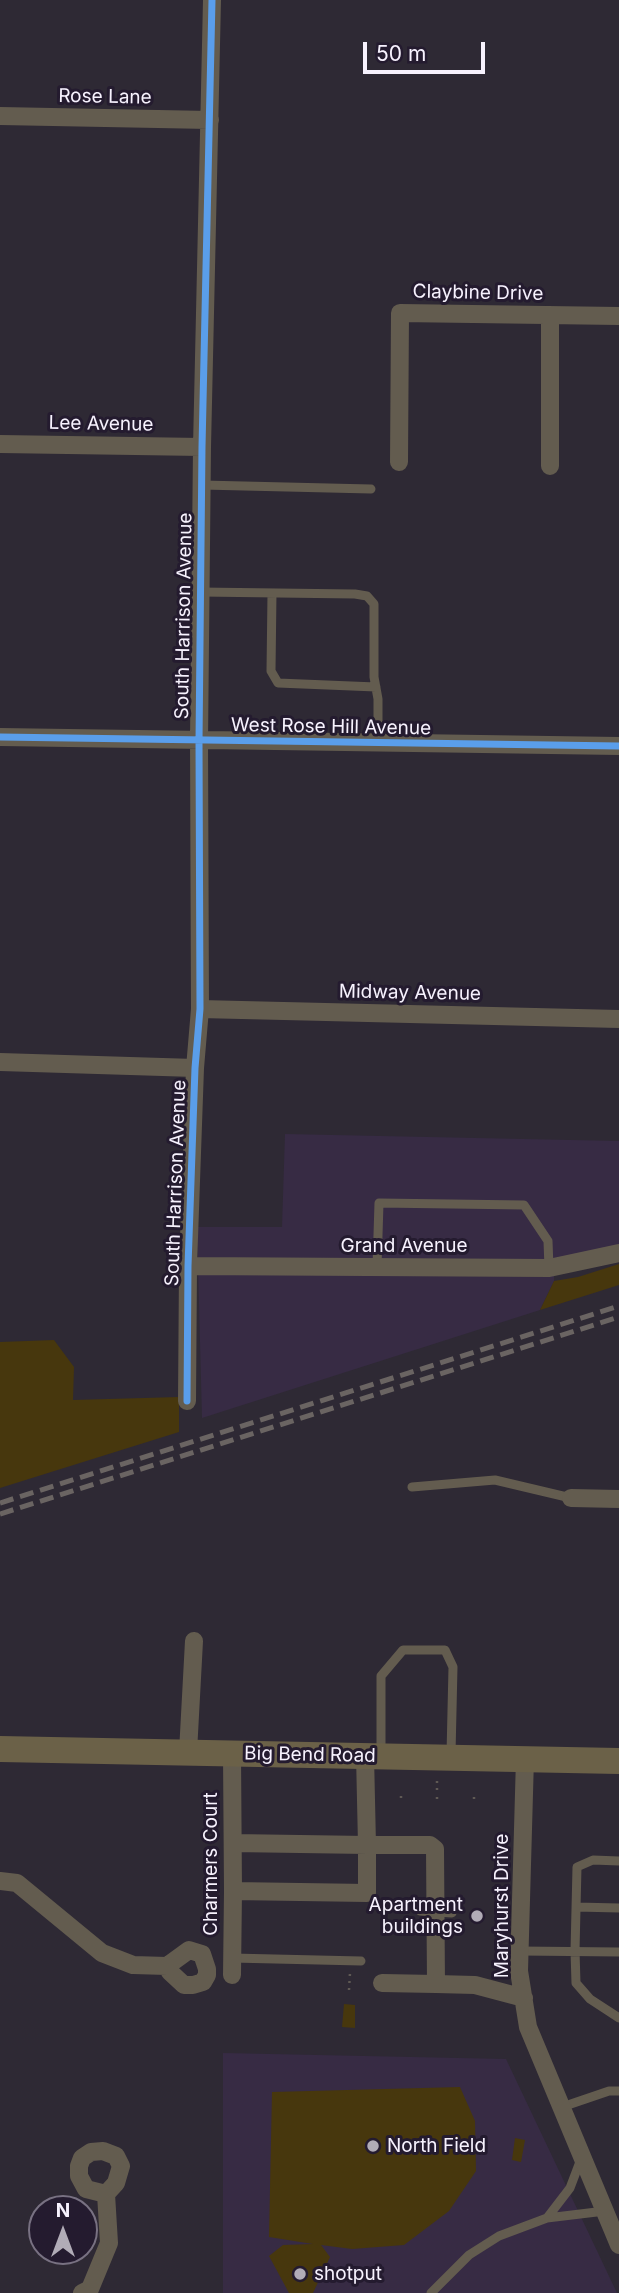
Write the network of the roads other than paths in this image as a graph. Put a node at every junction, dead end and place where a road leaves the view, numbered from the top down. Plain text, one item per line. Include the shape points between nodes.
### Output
1 (212, 0) edge
2 (0, 116) edge
3 (210, 120) junction
4 (550, 315) junction
5 (619, 316) edge
6 (0, 443) edge
7 (202, 447) junction
8 (399, 461) dead end
9 (550, 466) dead end
10 (202, 485) junction
11 (371, 489) dead end
12 (200, 592) junction
13 (272, 593) junction
14 (376, 687) junction
15 (0, 737) edge
16 (199, 741) junction
17 (378, 743) junction
18 (619, 746) edge
19 (200, 1009) junction
20 (619, 1019) edge
21 (0, 1062) edge
22 (195, 1068) junction
23 (619, 1253) edge
24 (188, 1266) junction
25 (377, 1267) junction
26 (549, 1268) junction
27 (187, 1401) dead end
28 (412, 1488) dead end
29 (571, 1498) joint
30 (619, 1499) edge
31 (194, 1641) dead end
32 (0, 1749) edge
33 (188, 1752) junction
34 (232, 1754) junction
35 (373, 1755) junction
36 (525, 1758) junction
37 (619, 1760) edge
38 (444, 1766) junction
39 (233, 1843) junction
40 (367, 1845) junction
41 (619, 1861) edge
42 (0, 1881) edge
43 (233, 1891) junction
44 (576, 1907) junction
45 (619, 1908) edge
46 (520, 1951) junction
47 (575, 1951) junction
48 (619, 1952) edge
49 (361, 1961) dead end
50 (167, 1966) dead end
51 (232, 1966) joint
52 (382, 1983) dead end
53 (436, 1984) junction
54 (524, 1998) junction
55 (619, 2018) edge
56 (619, 2091) edge
57 (562, 2107) junction
58 (582, 2158) junction
59 (106, 2194) dead end
60 (605, 2211) junction
61 (547, 2218) junction
62 (619, 2245) edge
63 (82, 2293) edge
64 (431, 2293) edge

1 - 3 street, South Harrison Avenue
2 - 3 street, Rose Lane
3 - 7 street, South Harrison Avenue
4 - 5 street, Claybine Drive
4 - 8 street, Claybine Drive via 400,313
4 - 9 street
6 - 7 street, Lee Avenue
7 - 10 street, South Harrison Avenue
10 - 11 lane
10 - 12 street, South Harrison Avenue
12 - 13 lane
12 - 16 street, South Harrison Avenue
13 - 14 lane via 367,596 374,604
13 - 14 lane via 271,671 278,683
14 - 17 lane
15 - 16 street, West Rose Hill Avenue
16 - 17 street, West Rose Hill Avenue
16 - 19 street, South Harrison Avenue
17 - 18 street, West Rose Hill Avenue
19 - 20 street, Midway Avenue
19 - 22 street, South Harrison Avenue
21 - 22 street
22 - 24 street, South Harrison Avenue
23 - 26 street, Grand Avenue
24 - 25 street, Grand Avenue
24 - 27 street, South Harrison Avenue
25 - 26 street, Grand Avenue
25 - 26 lane via 379,1203 524,1205 548,1241
28 - 29 lane via 495,1480
29 - 30 street
31 - 33 street
32 - 33 main road, Big Bend Road
33 - 34 main road, Big Bend Road
34 - 35 main road, Big Bend Road
34 - 39 street, Charmers Court
35 - 38 main road, Big Bend Road
35 - 38 lane via 381,1676 402,1650 445,1650 453,1667
35 - 40 street
36 - 37 main road, Big Bend Road
36 - 38 main road, Big Bend Road
36 - 46 street, Maryhurst Drive
39 - 40 street
39 - 43 street, Charmers Court
40 - 43 street via 367,1893
40 - 53 street via 430,1844 435,1849
41 - 44 lane via 593,1860 577,1867
42 - 50 street via 17,1883 102,1952 133,1965
43 - 51 street, Charmers Court
44 - 45 lane
44 - 47 lane
46 - 47 lane
46 - 54 street, Maryhurst Drive
47 - 48 lane
47 - 55 lane via 576,1983 590,1999
49 - 51 lane
52 - 53 street
53 - 54 street via 475,1985
54 - 57 street, Maryhurst Drive via 528,2027
56 - 57 lane
57 - 58 street, Maryhurst Drive
58 - 60 street, Maryhurst Drive
58 - 61 lane via 570,2188
59 - 63 street via 109,2243 90,2289
60 - 61 lane
60 - 62 street, Maryhurst Drive
61 - 64 lane via 499,2236 469,2255

